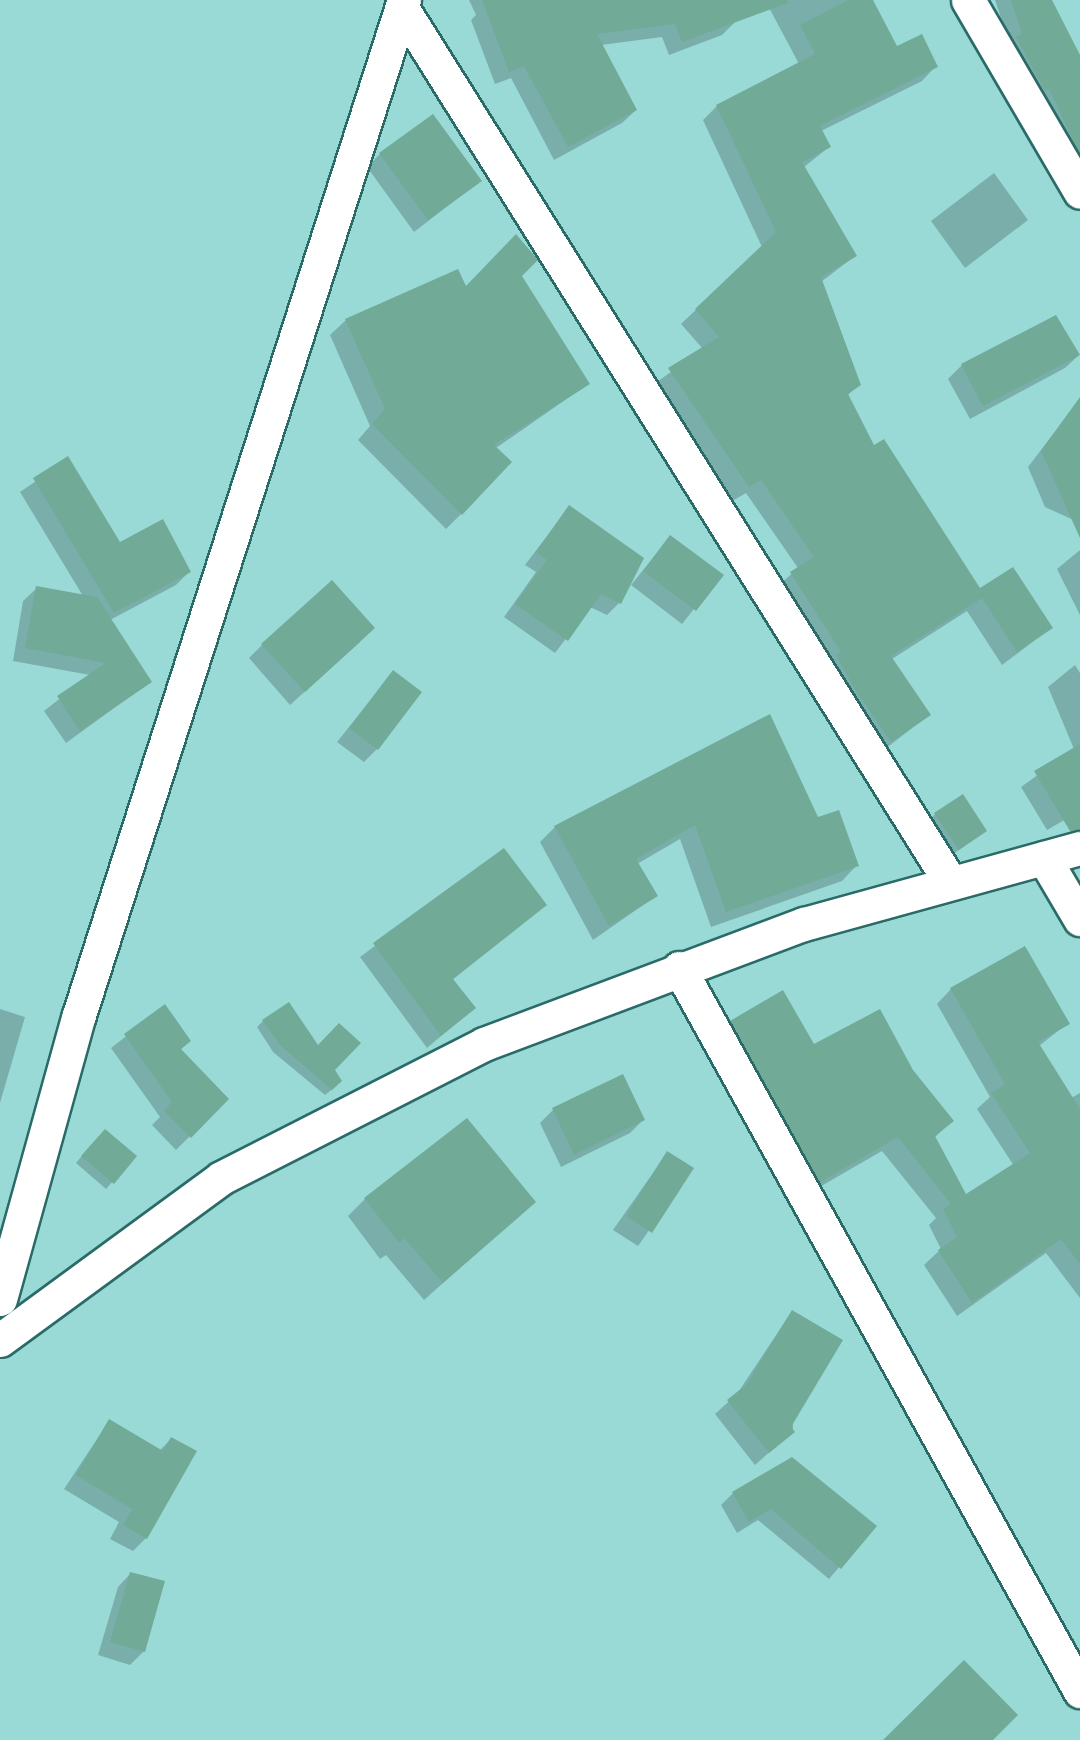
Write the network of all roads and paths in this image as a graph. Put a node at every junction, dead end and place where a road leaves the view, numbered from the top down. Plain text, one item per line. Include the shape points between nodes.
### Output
1 (968, 0) edge
2 (403, 4) edge
3 (1080, 192) edge
4 (1080, 848) edge
5 (1044, 858) junction
6 (949, 880) junction
7 (1080, 919) edge
8 (679, 968) junction
9 (0, 1299) edge
10 (0, 1340) edge
11 (1080, 1691) edge

1 - 3 street
2 - 6 street
2 - 9 street via 79,1015
4 - 5 street
5 - 6 street
5 - 7 street
6 - 8 street
8 - 10 street via 484,1044 221,1178
8 - 11 street

